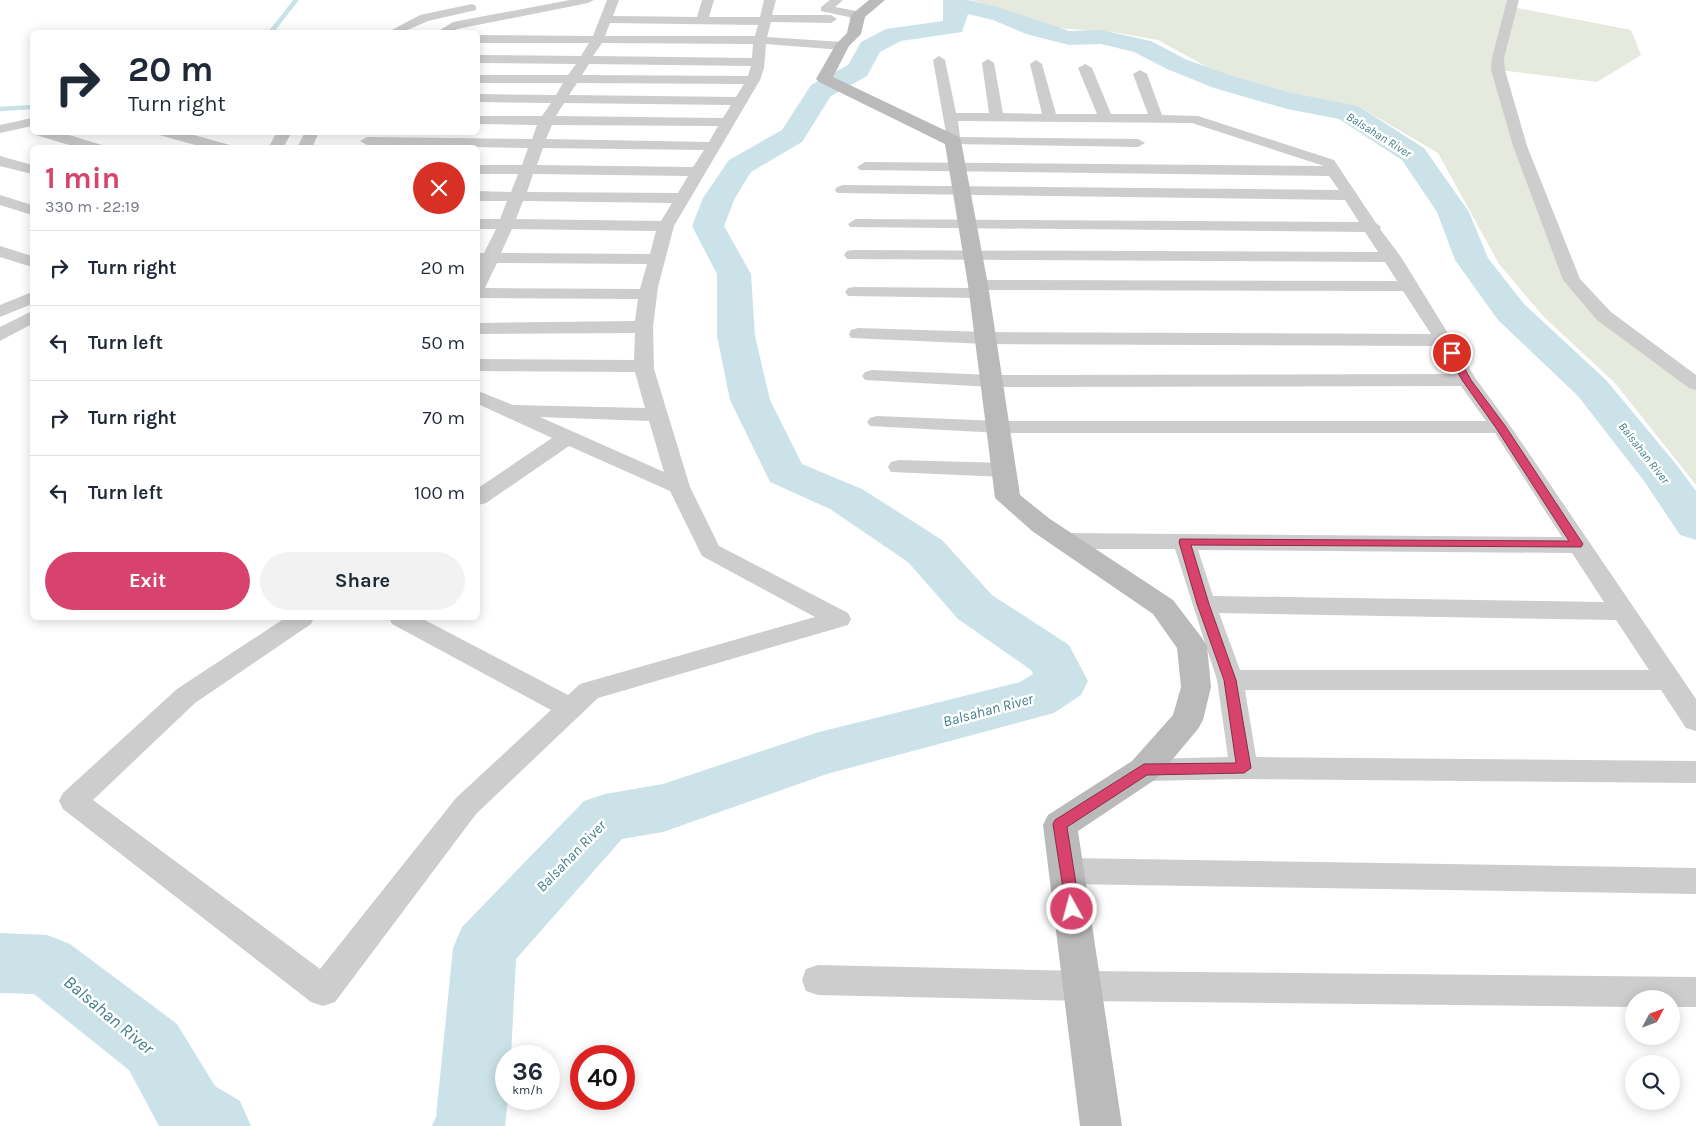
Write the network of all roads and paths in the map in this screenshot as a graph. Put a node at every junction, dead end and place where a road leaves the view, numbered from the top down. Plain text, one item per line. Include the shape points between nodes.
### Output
1 (588, 0) edge
2 (613, 0) edge
3 (837, 0) edge
4 (878, 0) edge
5 (1513, 0) edge
6 (710, 4) edge
7 (485, 6) dead end
8 (660, 6) dead end
9 (858, 15) junction
10 (505, 16) junction
11 (606, 19) junction
12 (655, 20) junction
13 (831, 20) dead end
14 (702, 21) junction
15 (398, 30) edge
16 (446, 30) edge
17 (762, 30) edge
18 (854, 34) junction
19 (826, 35) dead end
20 (480, 38) edge
21 (491, 39) junction
22 (537, 39) junction
23 (598, 39) junction
24 (811, 42) junction
25 (842, 46) junction
26 (480, 59) edge
27 (585, 60) junction
28 (939, 60) dead end
29 (988, 63) dead end
30 (1036, 64) dead end
31 (1085, 68) dead end
32 (1140, 74) dead end
33 (574, 78) junction
34 (480, 79) edge
35 (480, 98) edge
36 (560, 99) junction
37 (733, 112) junction
38 (997, 117) junction
39 (1050, 118) junction
40 (1106, 118) junction
41 (1130, 119) junction
42 (1158, 119) junction
43 (480, 120) edge
44 (546, 121) junction
45 (30, 122) edge
46 (15, 126) junction
47 (0, 129) edge
48 (952, 129) junction
49 (30, 130) edge
50 (52, 135) edge
51 (175, 135) edge
52 (367, 140) edge
53 (1138, 143) junction
54 (538, 144) junction
55 (86, 145) edge
56 (214, 145) edge
57 (713, 146) junction
58 (0, 161) edge
59 (865, 167) dead end
60 (30, 169) edge
61 (480, 169) edge
62 (1149, 169) junction
63 (527, 170) junction
64 (1335, 171) junction
65 (698, 172) junction
66 (959, 180) junction
67 (844, 190) dead end
68 (1352, 195) junction
69 (480, 196) edge
70 (517, 197) junction
71 (682, 198) junction
72 (0, 200) edge
73 (30, 209) edge
74 (480, 224) edge
75 (506, 224) junction
76 (856, 224) dead end
77 (968, 224) junction
78 (666, 226) junction
79 (1372, 228) junction
80 (0, 251) edge
81 (853, 255) dead end
82 (973, 256) junction
83 (484, 258) edge
84 (1392, 258) junction
85 (657, 260) junction
86 (30, 261) edge
87 (480, 276) edge
88 (1409, 286) junction
89 (978, 289) junction
90 (854, 292) dead end
91 (480, 293) edge
92 (649, 294) junction
93 (30, 299) edge
94 (4, 307) edge
95 (30, 318) edge
96 (480, 328) edge
97 (644, 328) junction
98 (0, 334) edge
99 (858, 334) dead end
100 (986, 338) junction
101 (1444, 340) junction
102 (480, 365) edge
103 (644, 366) junction
104 (872, 376) dead end
105 (1466, 380) junction
106 (992, 381) junction
107 (1696, 384) edge
108 (480, 397) edge
109 (506, 409) junction
110 (658, 415) junction
111 (877, 422) dead end
112 (1000, 427) junction
113 (1501, 427) junction
114 (568, 437) junction
115 (900, 467) dead end
116 (1005, 470) junction
117 (679, 488) junction
118 (480, 497) edge
119 (1065, 541) junction
120 (1184, 542) junction
121 (1577, 544) junction
122 (1203, 604) junction
123 (1622, 611) junction
124 (299, 620) edge
125 (405, 620) edge
126 (1230, 680) junction
127 (1668, 680) junction
128 (570, 708) junction
129 (1696, 721) edge
130 (1244, 768) junction
131 (1144, 770) junction
132 (1696, 772) edge
133 (1067, 871) junction
134 (1696, 882) edge
135 (818, 980) dead end
136 (1082, 986) junction
137 (1696, 992) edge
138 (1101, 1126) edge

1 - 10 street
2 - 11 street
3 - 9 street via 825,10
4 - 9 street
5 - 107 street via 1498,58 1498,70 1520,146 1572,280 1604,316
6 - 14 street
7 - 15 street via 424,18
8 - 12 street
9 - 18 street
10 - 16 street
10 - 21 street
10 - 22 street via 556,8
11 - 12 street
11 - 23 street
12 - 14 street
13 - 17 street
14 - 17 street
17 - 19 street
17 - 23 street
17 - 24 street
17 - 27 street
17 - 33 street
17 - 37 street
18 - 24 street
18 - 25 street
20 - 21 street
21 - 22 street
22 - 23 street
23 - 27 street
24 - 25 street
25 - 48 street via 824,78 866,100
26 - 27 street
27 - 33 street
28 - 48 street
29 - 38 street
30 - 39 street
31 - 40 street
32 - 42 street
33 - 34 street
33 - 36 street
35 - 36 street
36 - 37 street
36 - 44 street
37 - 44 street
37 - 57 street
38 - 39 street
38 - 48 street
39 - 40 street
40 - 41 street
41 - 42 street
41 - 53 street
42 - 64 street via 1192,119 1329,163
43 - 44 street
44 - 54 street
45 - 46 street
46 - 47 street
46 - 49 street
48 - 53 street
48 - 66 street
50 - 55 street
51 - 56 street
52 - 54 street
53 - 62 street
54 - 57 street
54 - 63 street
57 - 65 street
58 - 60 street
59 - 66 street
61 - 63 street
62 - 64 street
62 - 66 street
63 - 65 street
63 - 70 street
64 - 68 street
65 - 71 street
66 - 67 street
66 - 68 street
66 - 77 street
68 - 79 street
69 - 70 street
70 - 71 street
70 - 75 street
71 - 78 street
72 - 73 street
74 - 75 street
75 - 78 street
75 - 83 street
76 - 77 street
77 - 79 street
77 - 82 street
78 - 85 street
79 - 84 street
80 - 86 street
81 - 82 street
82 - 84 street
82 - 89 street
83 - 85 street
83 - 87 street
84 - 88 street
85 - 92 street
88 - 89 street
88 - 101 street
89 - 90 street
89 - 100 street
91 - 92 street
92 - 97 street
93 - 94 street
95 - 98 street
96 - 97 street
97 - 103 street
99 - 100 street
100 - 101 street
100 - 106 street
101 - 105 street
102 - 103 street
103 - 110 street
104 - 106 street
105 - 106 street
105 - 113 street
106 - 112 street
108 - 109 street
109 - 110 street
109 - 114 street
110 - 117 street
111 - 112 street
112 - 113 street
112 - 116 street
113 - 121 street
114 - 117 street
114 - 118 street
115 - 116 street
116 - 119 street via 1008,498
117 - 128 street via 710,551 839,619 589,691
119 - 120 street
119 - 131 street via 1163,607 1192,646 1196,687 1187,720
120 - 121 street
120 - 122 street
121 - 123 street
122 - 123 street
122 - 126 street
123 - 127 street
124 - 128 street via 186,696 73,800 323,991 466,806
125 - 128 street
126 - 127 street
126 - 130 street
127 - 129 street
130 - 131 street
130 - 132 street
131 - 133 street via 1060,824
133 - 134 street
133 - 136 street
135 - 136 street
136 - 137 street
136 - 138 street

